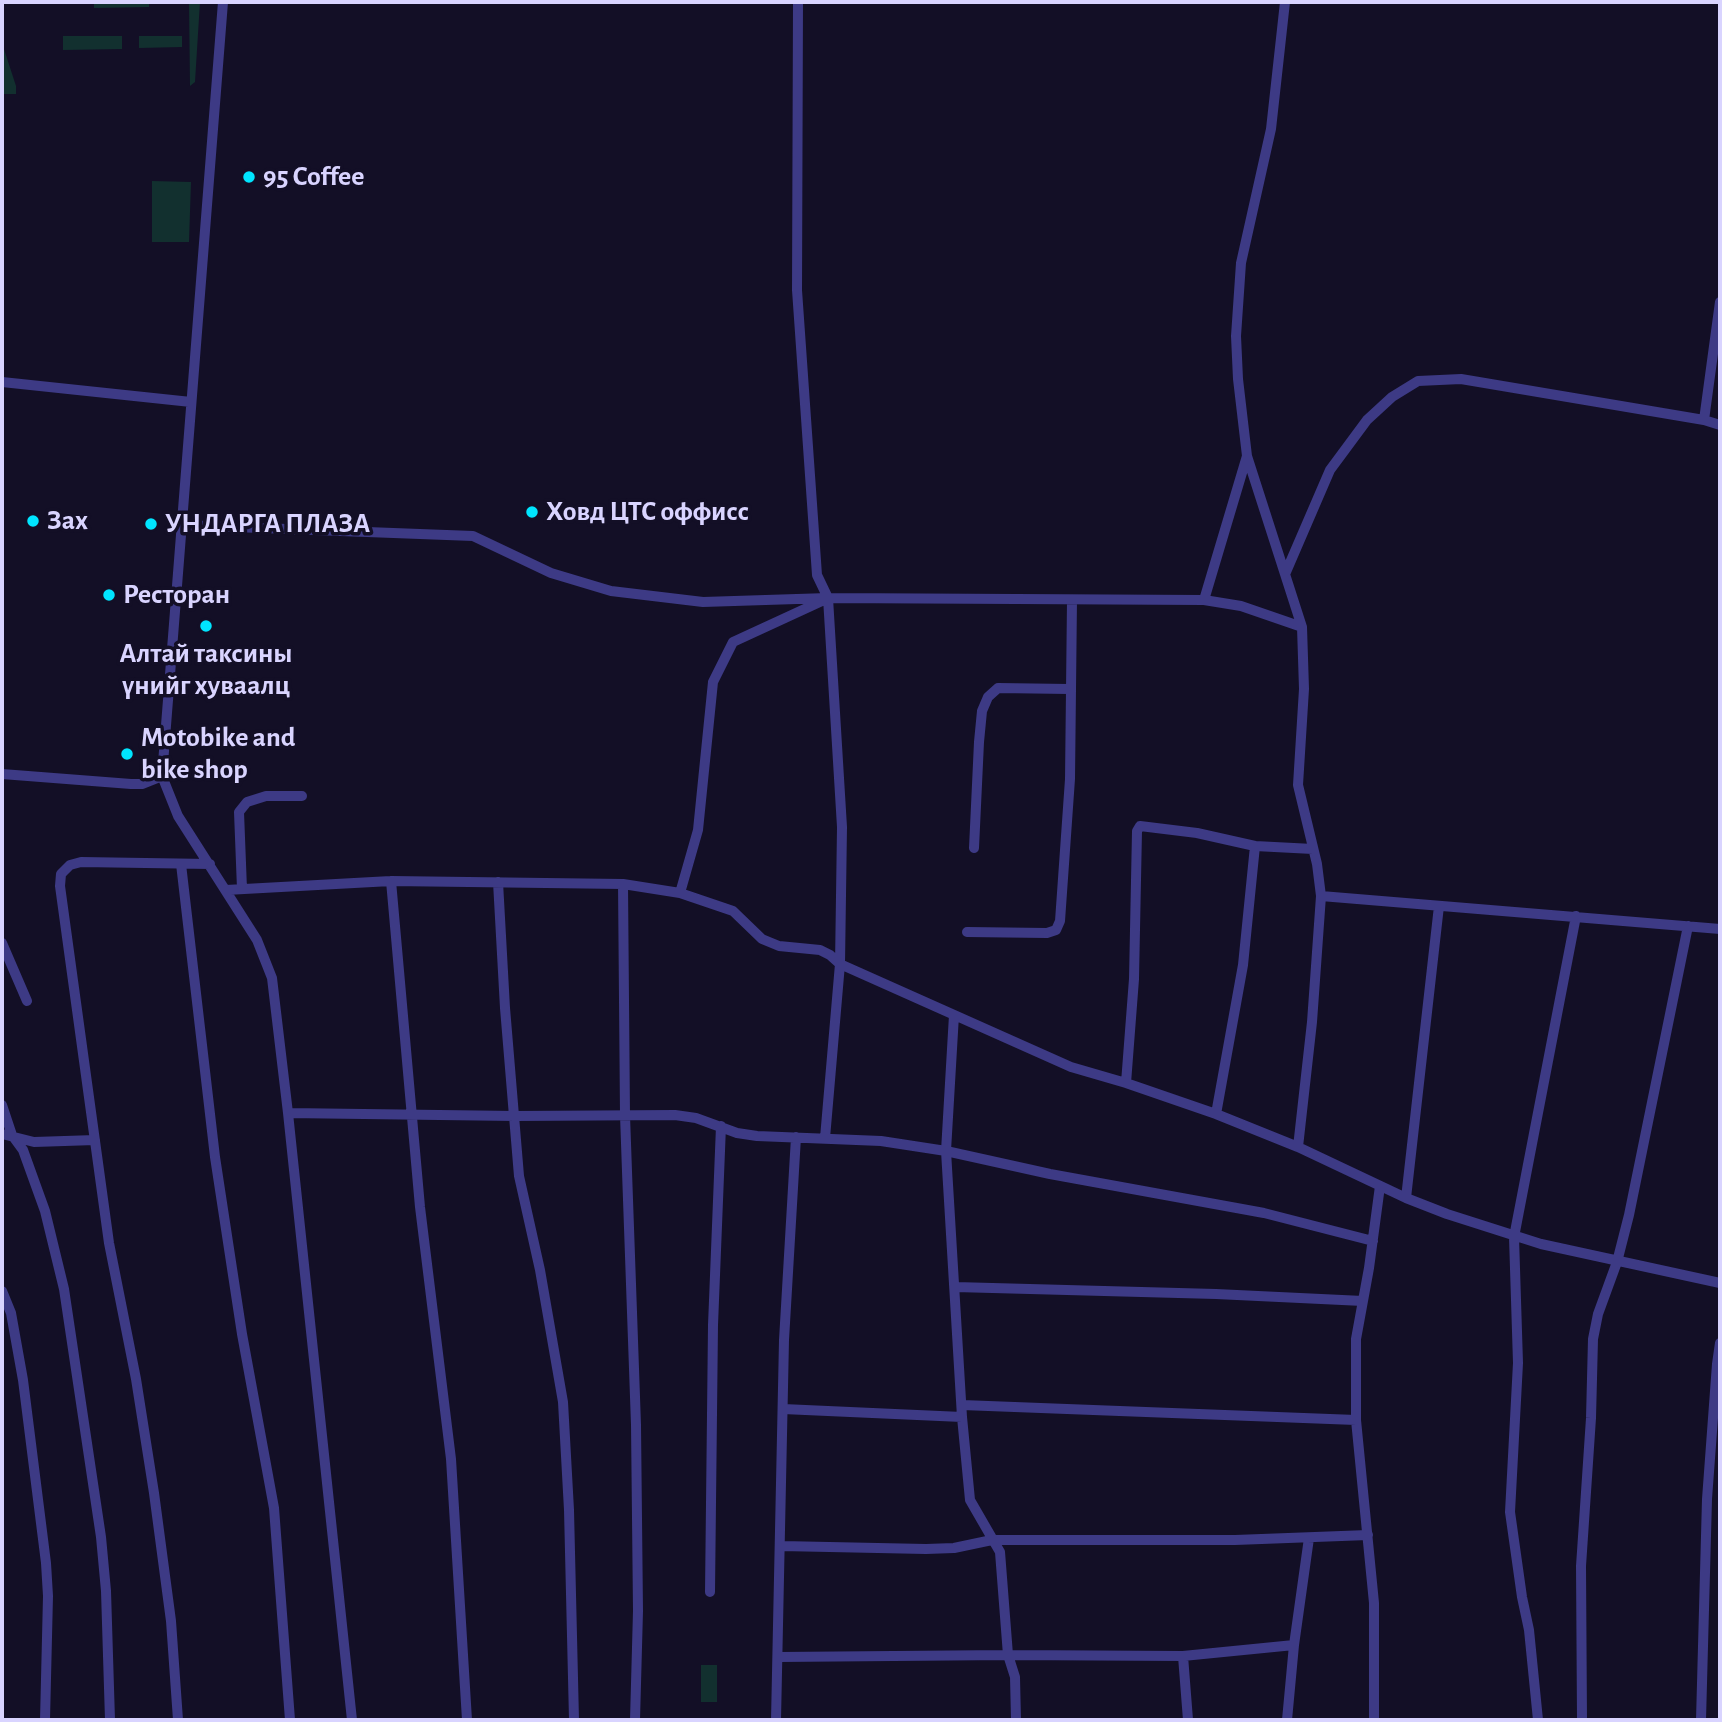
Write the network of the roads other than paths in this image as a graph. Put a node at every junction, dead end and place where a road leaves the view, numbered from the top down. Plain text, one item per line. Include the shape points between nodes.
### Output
1 (223, 2) edge
2 (799, 2) edge
3 (1285, 2) edge
4 (1720, 302) edge
5 (2, 382) edge
6 (191, 402) junction
7 (1704, 420) junction
8 (1720, 425) edge
9 (1247, 456) junction
10 (181, 525) junction
11 (1286, 572) junction
12 (828, 598) junction
13 (1072, 600) junction
14 (1204, 600) junction
15 (1302, 627) junction
16 (1069, 689) junction
17 (2, 774) edge
18 (163, 776) junction
19 (302, 796) dead end
20 (1255, 846) junction
21 (974, 848) dead end
22 (1314, 849) junction
23 (181, 864) junction
24 (209, 864) junction
25 (391, 881) junction
26 (498, 882) junction
27 (623, 884) junction
28 (242, 889) junction
29 (226, 890) junction
30 (680, 893) junction
31 (1321, 896) junction
32 (1439, 906) junction
33 (1576, 916) junction
34 (1688, 926) junction
35 (1720, 929) edge
36 (967, 932) dead end
37 (2, 943) edge
38 (840, 964) junction
39 (27, 1000) dead end
40 (954, 1015) junction
41 (1126, 1083) junction
42 (2, 1105) edge
43 (288, 1113) junction
44 (1216, 1114) junction
45 (410, 1115) junction
46 (625, 1115) junction
47 (515, 1116) junction
48 (720, 1126) junction
49 (7, 1135) edge
50 (796, 1137) junction
51 (825, 1138) junction
52 (95, 1140) junction
53 (1298, 1147) junction
54 (946, 1152) junction
55 (1380, 1186) junction
56 (1406, 1198) junction
57 (1514, 1237) junction
58 (1373, 1241) junction
59 (1617, 1262) junction
60 (1720, 1283) edge
61 (955, 1287) junction
62 (2, 1292) edge
63 (1363, 1301) junction
64 (1720, 1343) edge
65 (962, 1405) junction
66 (783, 1409) junction
67 (962, 1417) junction
68 (1356, 1420) junction
69 (1368, 1535) junction
70 (1309, 1538) junction
71 (992, 1539) junction
72 (781, 1546) junction
73 (710, 1592) dead end
74 (1294, 1645) junction
75 (1008, 1655) junction
76 (1182, 1656) junction
77 (779, 1657) junction
78 (45, 1720) edge
79 (110, 1720) edge
80 (178, 1720) edge
81 (290, 1720) edge
82 (352, 1720) edge
83 (467, 1720) edge
84 (574, 1720) edge
85 (635, 1720) edge
86 (776, 1720) edge
87 (1016, 1720) edge
88 (1188, 1720) edge
89 (1287, 1720) edge
90 (1374, 1720) edge
91 (1538, 1720) edge
92 (1582, 1720) edge
93 (1701, 1720) edge

1 - 6 street
2 - 12 street via 797,290 817,575
3 - 9 street via 1271,129 1236,305
4 - 7 street
5 - 6 street
6 - 10 street
7 - 8 street
7 - 11 street via 1461,379 1418,381 1367,420 1330,470
9 - 11 street
9 - 14 street
10 - 12 street via 473,536 551,573 611,591 703,602
10 - 18 street
11 - 15 street
12 - 13 street
12 - 30 street via 733,642 713,682 698,830
12 - 38 street via 842,827
13 - 14 street
13 - 16 street
14 - 15 street via 1241,606
15 - 22 street via 1304,689 1298,785
16 - 21 street via 998,688 988,697 979,742
16 - 36 street via 1070,779 1060,921 1056,930 1047,933
17 - 18 street via 131,784
18 - 24 street via 178,816
19 - 28 street via 266,796 247,802 239,812
20 - 22 street
20 - 41 street via 1197,833 1140,826 1137,831
20 - 44 street via 1243,965
22 - 31 street
23 - 24 street
23 - 52 street via 81,862 61,874
23 - 81 street via 215,1157 274,1508
24 - 29 street
25 - 26 street
25 - 28 street
25 - 45 street
26 - 27 street
26 - 47 street
27 - 30 street
27 - 46 street
28 - 29 street
29 - 43 street via 257,940 272,978
30 - 38 street via 733,911 762,939 779,946 820,950
31 - 32 street
31 - 53 street
32 - 33 street
32 - 56 street
33 - 34 street
33 - 57 street
34 - 35 street
34 - 59 street
37 - 39 street
38 - 40 street
38 - 51 street
40 - 41 street via 1071,1068
40 - 54 street
41 - 44 street
42 - 49 street
43 - 45 street
43 - 82 street
44 - 53 street
45 - 47 street
45 - 83 street via 452,1459
46 - 47 street
46 - 48 street via 675,1115
46 - 85 street via 636,1426
47 - 84 street via 519,1176 564,1402
48 - 50 street via 757,1136
48 - 73 street
49 - 52 street via 34,1142
49 - 79 street via 23,1150 45,1211 64,1289 101,1537
50 - 51 street
50 - 66 street
51 - 54 street
52 - 80 street via 154,1493
53 - 55 street
54 - 58 street via 1264,1213
54 - 61 street
55 - 56 street
55 - 58 street
56 - 57 street
57 - 59 street
57 - 91 street via 1518,1363 1510,1512 1530,1630
58 - 63 street
59 - 60 street
59 - 92 street via 1593,1339 1581,1566
61 - 63 street
61 - 65 street
62 - 78 street via 11,1313 23,1380 46,1563
63 - 68 street via 1356,1339
64 - 93 street via 1707,1499
65 - 67 street
65 - 68 street
66 - 67 street
66 - 72 street
67 - 71 street via 970,1500
68 - 69 street
69 - 70 street
69 - 90 street via 1374,1603
70 - 71 street
70 - 74 street
71 - 72 street via 940,1549
71 - 75 street via 1000,1552
72 - 77 street
74 - 76 street
74 - 89 street
75 - 76 street
75 - 77 street
75 - 87 street via 1015,1677
76 - 88 street
77 - 86 street

